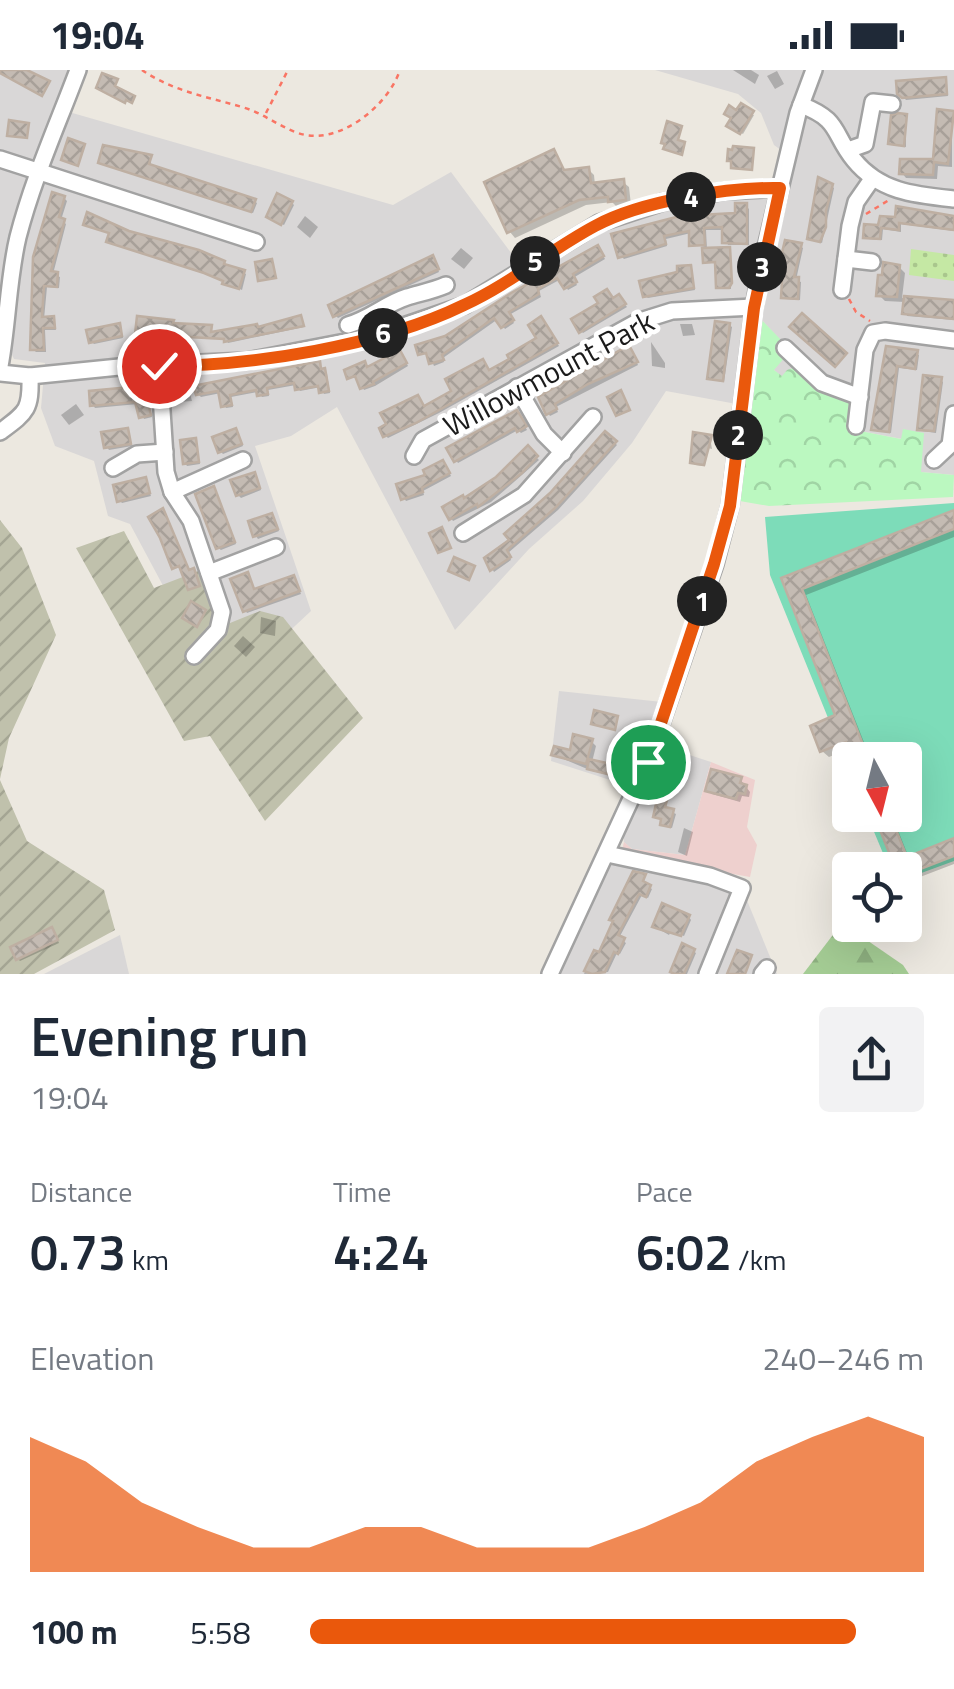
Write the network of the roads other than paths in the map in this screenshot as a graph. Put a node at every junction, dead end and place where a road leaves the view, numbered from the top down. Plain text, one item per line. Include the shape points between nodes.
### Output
1 (78, 70) edge
2 (814, 70) edge
3 (892, 104) dead end
4 (801, 105) junction
5 (848, 150) junction
6 (0, 159) edge
7 (38, 172) junction
8 (872, 178) junction
9 (780, 188) junction
10 (954, 199) edge
11 (246, 244) dead end
12 (846, 259) junction
13 (872, 262) dead end
14 (446, 285) dead end
15 (845, 292) road end
16 (390, 305) junction
17 (754, 308) junction
18 (348, 325) dead end
19 (401, 329) junction
20 (954, 340) edge
21 (159, 366) junction
22 (782, 369) dead end
23 (0, 370) edge
24 (30, 376) junction
25 (517, 387) junction
26 (860, 398) junction
27 (954, 414) edge
28 (593, 417) dead end
29 (856, 426) dead end
30 (0, 432) edge
31 (165, 452) junction
32 (563, 453) junction
33 (414, 456) dead end
34 (243, 460) dead end
35 (934, 460) dead end
36 (112, 468) dead end
37 (172, 492) junction
38 (480, 544) dead end
39 (270, 554) dead end
40 (209, 573) junction
41 (194, 656) dead end
42 (607, 854) junction
43 (550, 974) edge
44 (707, 974) edge

1 - 7 street
2 - 4 street
3 - 5 street via 873,102 864,144
4 - 5 street via 836,127
4 - 9 street
5 - 8 street
6 - 7 street
7 - 11 street
7 - 23 street via 8,288
8 - 10 street via 912,194
8 - 12 street via 856,202
9 - 17 street
9 - 19 street via 662,202 598,223 465,305
12 - 13 street
12 - 15 street
14 - 16 street
16 - 18 street
16 - 19 street
17 - 25 street, Willowmount Park via 672,311 637,322
17 - 42 street via 730,506 648,762
19 - 21 street via 247,361
20 - 26 street via 872,333
21 - 24 street
21 - 31 street
22 - 26 street via 790,352 822,383
23 - 24 street
24 - 30 street via 31,403
25 - 32 street
25 - 33 street, Willowmount Park via 423,440
26 - 29 street
27 - 35 street via 950,445
28 - 32 street
31 - 36 street via 137,454
31 - 37 street
32 - 38 street via 524,495 467,531
34 - 37 street
37 - 40 street
39 - 40 street
40 - 41 street via 221,621
42 - 43 street
42 - 44 street via 742,888

